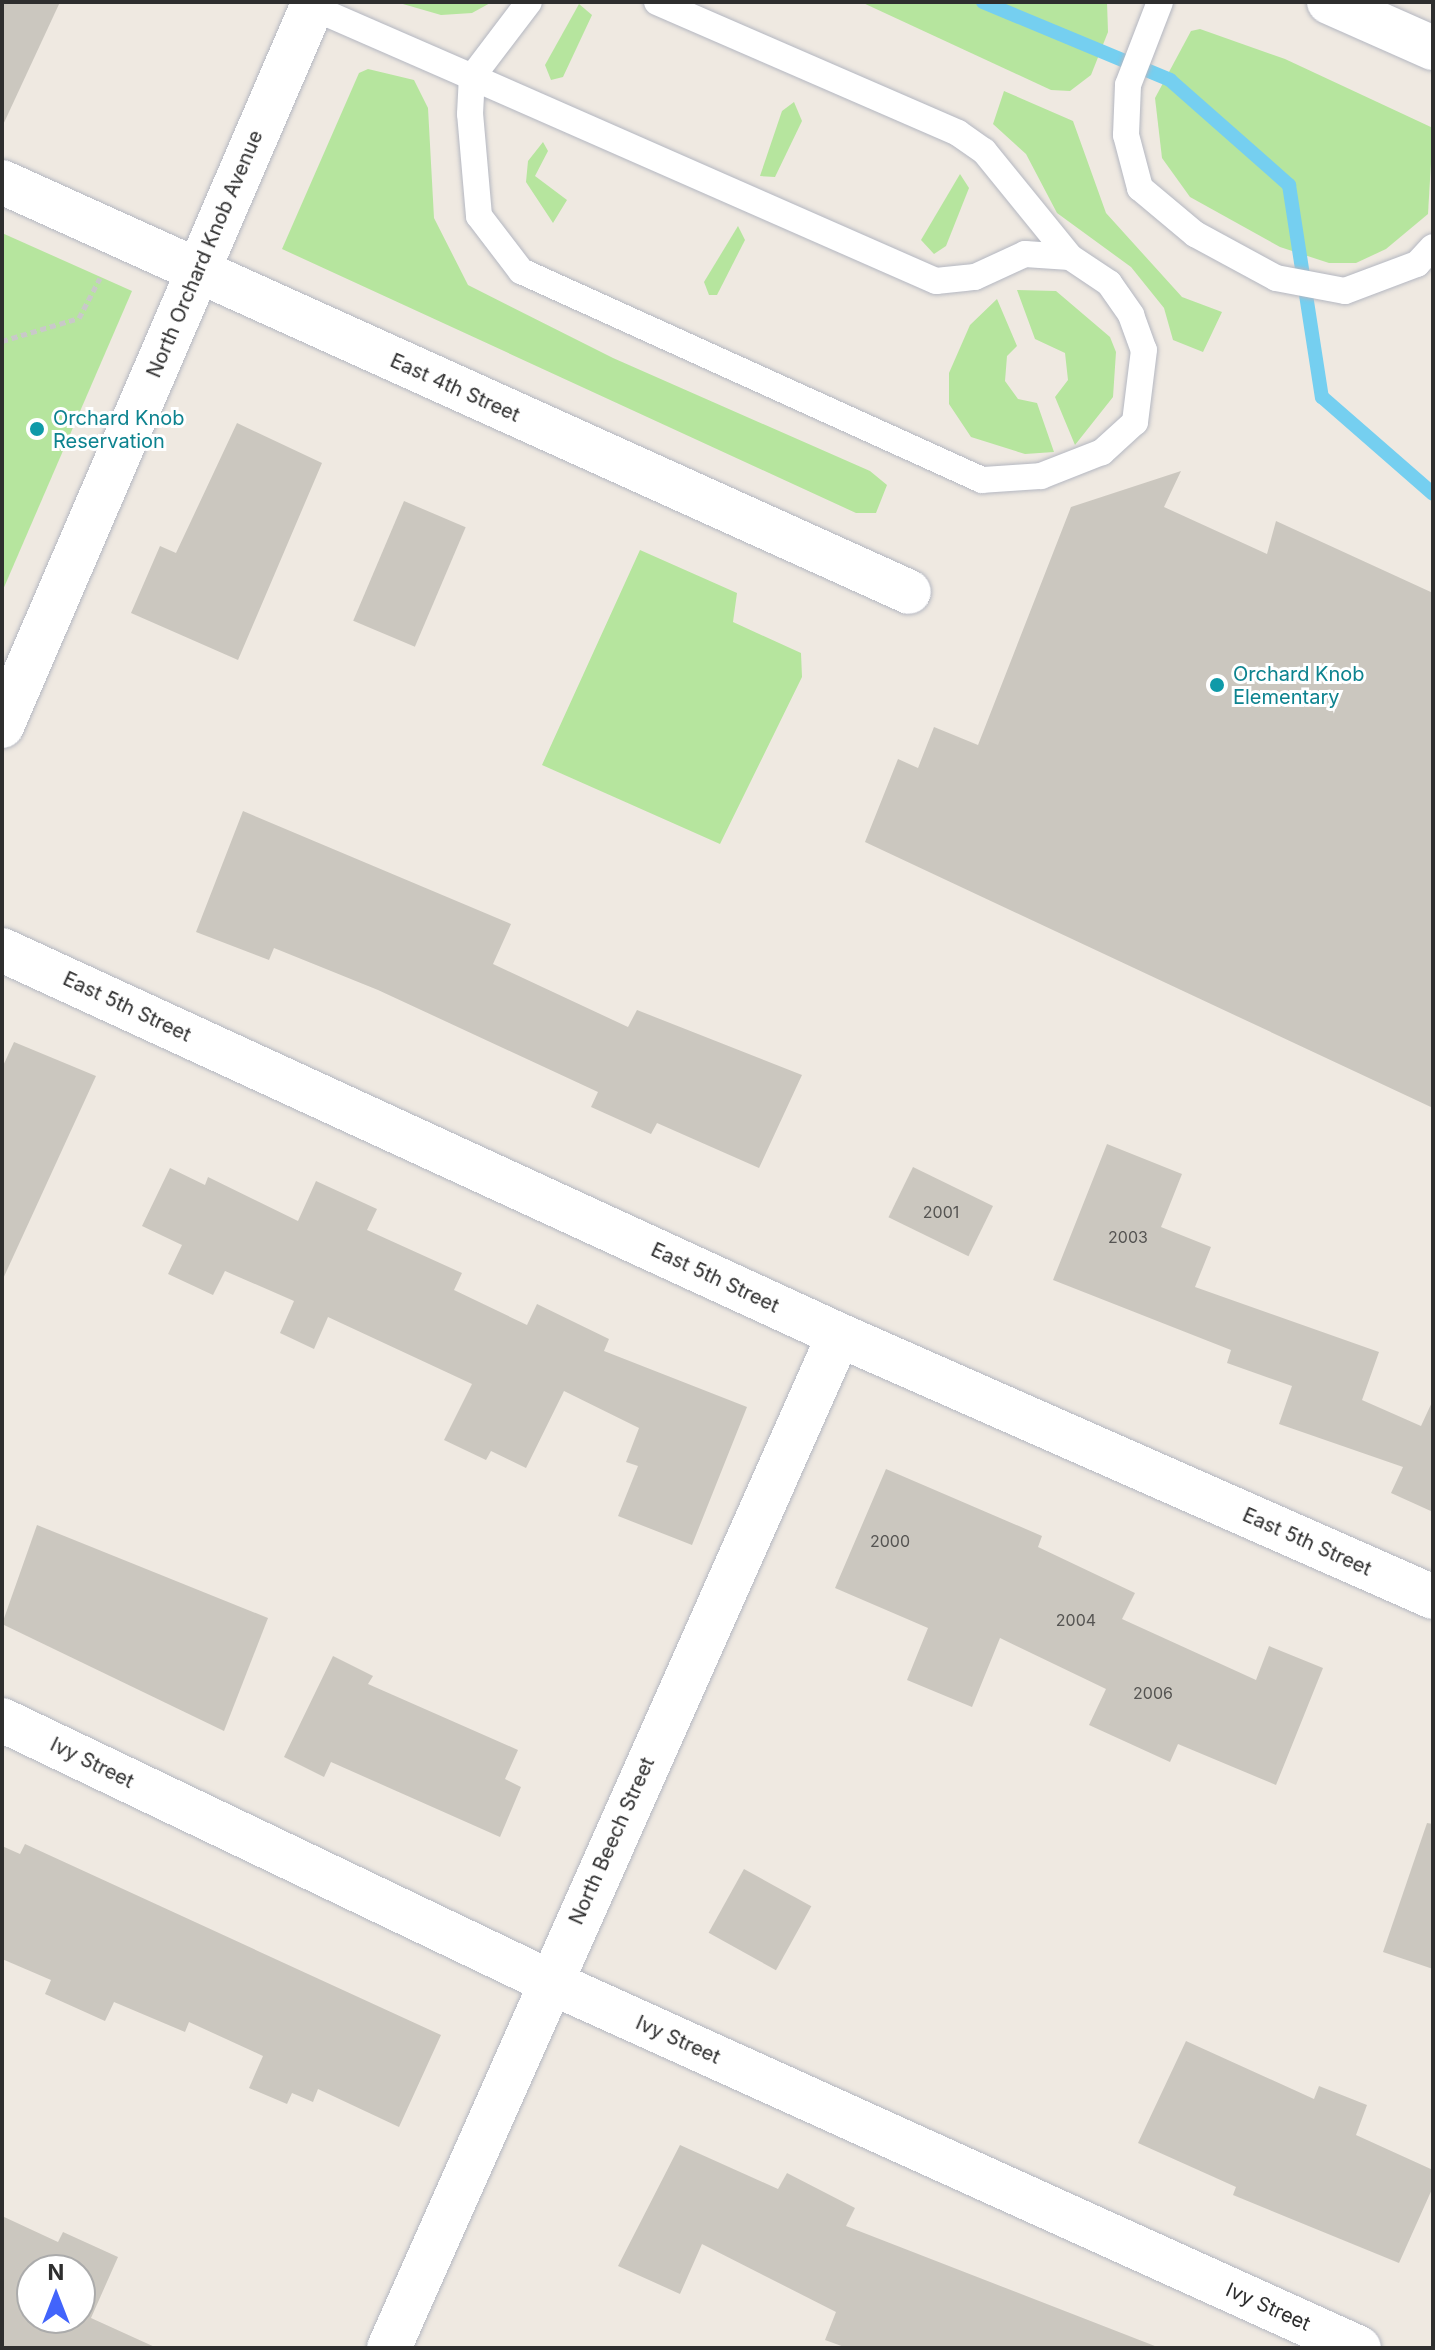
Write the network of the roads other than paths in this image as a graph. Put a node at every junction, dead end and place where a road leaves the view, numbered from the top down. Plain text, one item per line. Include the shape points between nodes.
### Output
1 (529, 2) edge
2 (657, 2) edge
3 (1160, 2) edge
4 (313, 4) edge
5 (1348, 6) edge
6 (1433, 48) edge
7 (472, 77) junction
8 (2, 182) edge
9 (1433, 247) edge
10 (1070, 257) junction
11 (196, 271) junction
12 (909, 592) dead end
13 (2, 726) edge
14 (2, 950) edge
15 (839, 1335) junction
16 (1433, 1597) edge
17 (2, 1720) edge
18 (548, 1981) junction
19 (389, 2348) edge
20 (1359, 2348) edge

1 - 7 lane
2 - 10 lane via 958,133 984,151
3 - 9 lane via 1128,85 1126,135 1140,188 1195,234 1276,278 1345,291 1417,264
4 - 7 lane
4 - 11 street, North Orchard Knob Avenue
5 - 6 street
7 - 10 lane via 936,281 975,277 1025,254
7 - 10 lane via 469,168 479,216 521,271 982,480 1041,476 1102,452 1135,422 1144,350 1131,315 1109,283
8 - 11 street, East 4th Street
11 - 12 street, East 4th Street
11 - 13 street, North Orchard Knob Avenue
14 - 15 street, East 5th Street
15 - 16 street, East 5th Street
15 - 18 street, North Beech Street
17 - 18 street, Ivy Street
18 - 19 street, North Beech Street
18 - 20 street, Ivy Street

